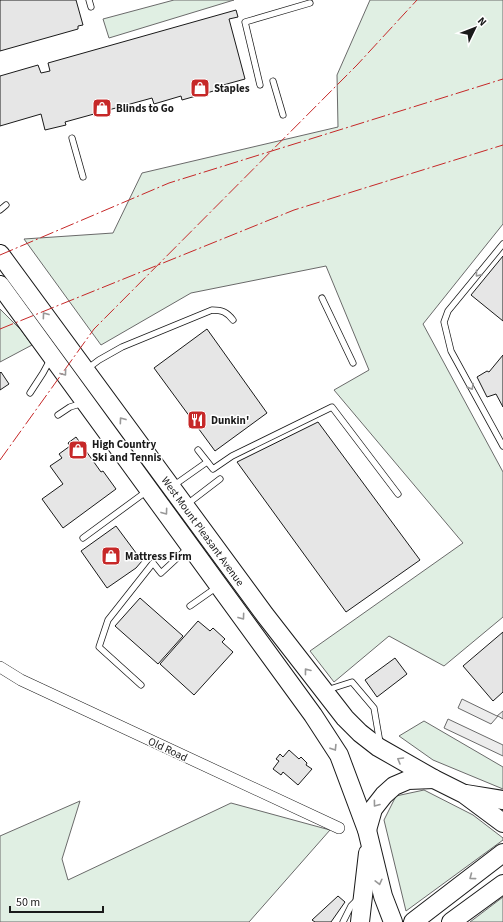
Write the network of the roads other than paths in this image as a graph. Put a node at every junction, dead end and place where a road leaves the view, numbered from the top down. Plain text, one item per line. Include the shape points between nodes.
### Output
1 (89, 0) edge
2 (310, 3) dead end
3 (91, 7) dead end
4 (273, 81) dead end
5 (260, 85) dead end
6 (283, 115) dead end
7 (72, 138) dead end
8 (83, 177) dead end
9 (6, 205) dead end
10 (0, 210) edge
11 (503, 244) edge
12 (0, 254) edge
13 (0, 285) edge
14 (322, 298) dead end
15 (233, 320) dead end
16 (52, 356) junction
17 (353, 363) dead end
18 (85, 371) junction
19 (30, 393) dead end
20 (85, 402) junction
21 (58, 414) dead end
22 (503, 446) edge
23 (198, 450) dead end
24 (207, 462) junction
25 (220, 479) dead end
26 (171, 487) junction
27 (149, 490) junction
28 (398, 494) dead end
29 (184, 506) junction
30 (83, 538) dead end
31 (190, 546) junction
32 (218, 586) junction
33 (190, 606) dead end
34 (0, 666) edge
35 (142, 685) dead end
36 (323, 691) junction
37 (381, 749) junction
38 (434, 779) junction
39 (464, 794) junction
40 (503, 800) edge
41 (503, 823) edge
42 (339, 828) dead end
43 (368, 835) junction
44 (503, 853) edge
45 (503, 884) edge
46 (364, 894) junction
47 (343, 922) edge
48 (360, 922) edge
49 (393, 922) edge
50 (413, 922) edge
51 (451, 922) edge

1 - 3 lane
2 - 5 lane via 245,22
4 - 6 lane
7 - 8 lane
9 - 10 lane
11 -> 22 lane via 448,310 444,322 451,351
18 -> 12 main road, West Mount Pleasant Avenue
13 - 16 main road, West Mount Pleasant Avenue
14 - 17 lane
15 - 18 lane via 228,313 212,310 122,347
16 - 19 lane
16 -> 20 main road, West Mount Pleasant Avenue
26 -> 18 main road, West Mount Pleasant Avenue
20 - 21 lane
20 - 27 main road, West Mount Pleasant Avenue
23 - 24 lane
24 - 26 lane
24 - 28 lane via 213,470 232,456 332,407
25 - 29 lane
26 - 29 main road, West Mount Pleasant Avenue
27 - 30 lane
27 -> 31 main road, West Mount Pleasant Avenue
36 -> 29 main road, West Mount Pleasant Avenue
31 - 32 main road, West Mount Pleasant Avenue
31 - 35 lane via 161,573 153,563 108,620 99,647
32 - 33 lane
32 -> 43 main road, West Mount Pleasant Avenue via 313,715 339,755
34 - 42 street, Old Road via 21,680
36 - 37 main road, West Mount Pleasant Avenue via 360,733
36 - 37 lane via 352,682 374,708
38 -> 37 main road, West Mount Pleasant Avenue
38 - 39 main road, West Mount Pleasant Avenue
38 -> 43 main road via 408,780 394,786 373,809
39 - 40 main road
39 - 41 main road
43 - 46 main road
43 -> 49 main road, West Mount Pleasant Avenue via 383,896
44 -> 50 main road
45 - 51 main road
46 - 47 lane via 350,906
46 - 48 main road

